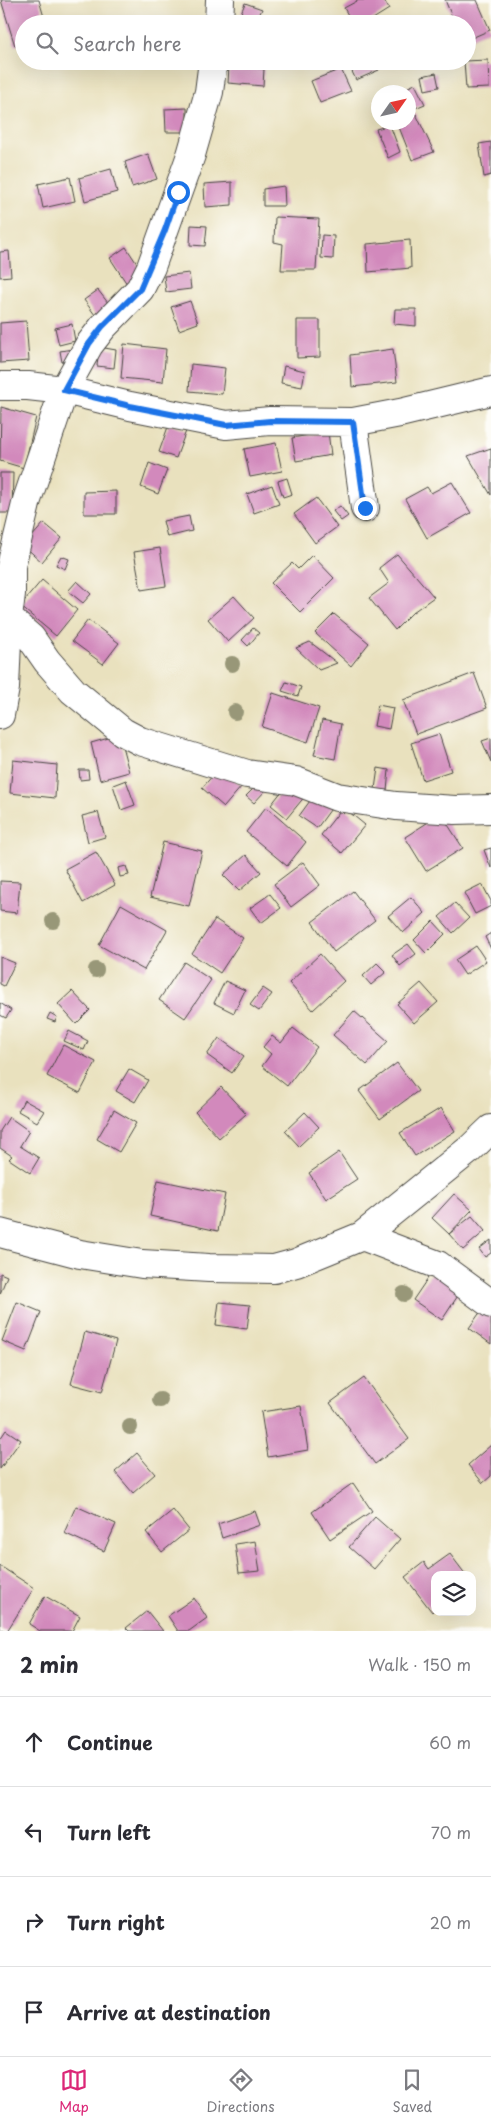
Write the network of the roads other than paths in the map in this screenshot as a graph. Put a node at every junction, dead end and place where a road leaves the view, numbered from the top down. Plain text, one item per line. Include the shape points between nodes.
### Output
1 (220, 0) edge
2 (219, 15) edge
3 (212, 70) edge
4 (0, 386) edge
5 (64, 390) junction
6 (491, 391) edge
7 (353, 422) junction
8 (365, 508) dead end
9 (8, 618) junction
10 (0, 715) edge
11 (491, 809) edge
12 (491, 1129) edge
13 (0, 1233) edge
14 (362, 1236) junction
15 (491, 1304) edge

1 - 2 street
3 - 5 street via 191,155 151,267 140,289 89,344
4 - 5 street
5 - 7 street via 226,425 270,421
5 - 9 street via 27,500 11,566
6 - 7 street
7 - 8 street
9 - 10 street via 5,688
9 - 11 street via 31,638 73,690 123,732 140,742 247,774 296,781 337,797 396,806
12 - 14 street
13 - 14 street via 80,1254 142,1264 246,1269 274,1269 296,1263
14 - 15 street via 438,1264

